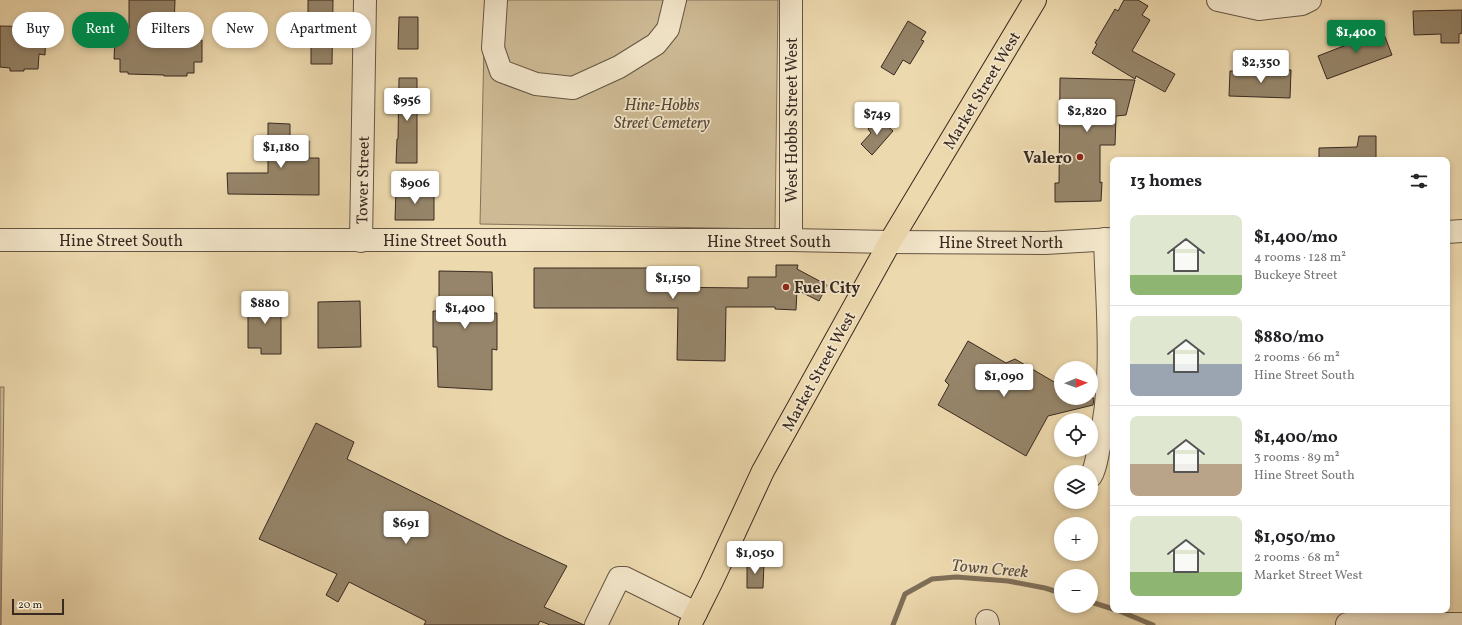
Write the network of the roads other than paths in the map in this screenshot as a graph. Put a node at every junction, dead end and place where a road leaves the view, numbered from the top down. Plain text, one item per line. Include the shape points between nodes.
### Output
1 (365, 0) edge
2 (496, 0) edge
3 (675, 0) edge
4 (791, 0) edge
5 (1035, 0) edge
6 (1218, 0) edge
7 (1310, 0) edge
8 (1450, 232) edge
9 (1462, 232) edge
10 (1109, 239) edge
11 (0, 240) edge
12 (361, 240) junction
13 (790, 240) junction
14 (890, 242) junction
15 (1094, 465) edge
16 (601, 616) edge
17 (693, 619) edge
18 (1347, 620) edge
19 (1462, 624) edge

1 - 12 street, Tower Street
2 - 3 street via 494,48 501,71 536,84 573,88 619,67 656,44 668,29
4 - 13 street, West Hobbs Street West
5 - 14 main road, Market Street West
6 - 7 street via 1259,9 1302,4
8 - 9 street
10 - 14 street, Hine Street North via 1045,243
10 - 15 street via 1108,388 1103,430
11 - 12 street, Hine Street South
12 - 13 street, Hine Street South
13 - 14 street, Hine Street South
14 - 17 main road, Market Street West via 763,471
16 - 17 street via 619,578 625,578
18 - 19 street

